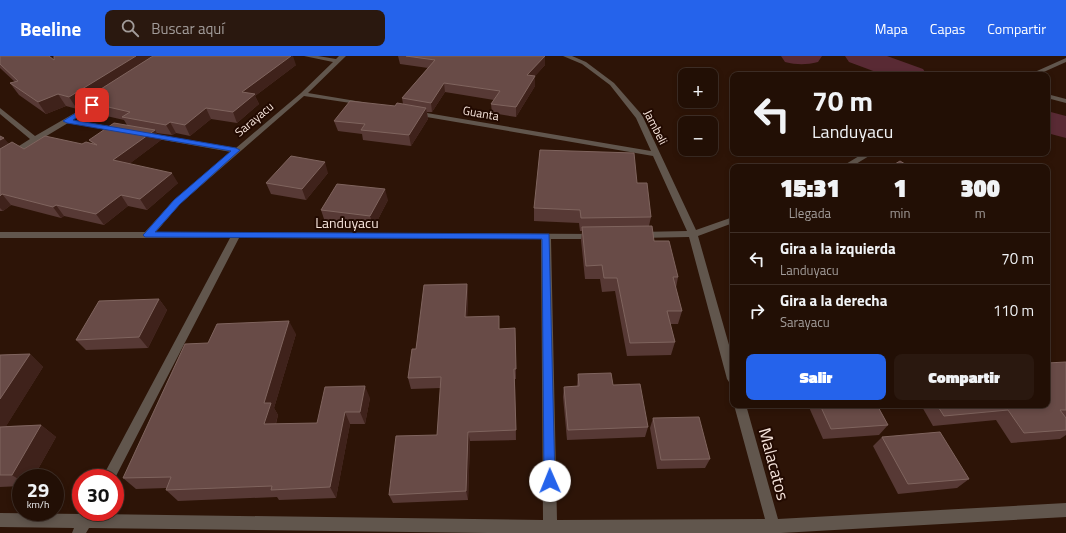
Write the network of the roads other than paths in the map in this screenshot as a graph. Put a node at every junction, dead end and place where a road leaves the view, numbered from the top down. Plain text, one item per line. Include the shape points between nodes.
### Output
1 (307, 56) edge
2 (566, 56) edge
3 (340, 58) edge
4 (1066, 60) edge
5 (1038, 72) edge
6 (303, 94) junction
7 (104, 97) edge
8 (1050, 97) edge
9 (1066, 101) edge
10 (373, 106) edge
11 (0, 110) edge
12 (405, 111) edge
13 (67, 121) junction
14 (34, 139) junction
15 (236, 150) junction
16 (656, 154) junction
17 (865, 156) edge
18 (0, 162) edge
19 (850, 164) edge
20 (730, 221) edge
21 (693, 234) junction
22 (0, 235) edge
23 (148, 235) junction
24 (236, 235) junction
25 (600, 235) edge
26 (631, 235) edge
27 (546, 236) junction
28 (730, 368) edge
29 (741, 408) edge
30 (113, 469) edge
31 (1066, 510) edge
32 (0, 520) edge
33 (85, 522) edge
34 (550, 530) edge
35 (775, 530) edge

1 - 3 street
2 - 16 street, Jambeli via 584,63 612,84 639,116
3 - 6 street, Sarayacu
4 - 5 street
6 - 10 street
6 - 15 street, Sarayacu
7 - 13 street
8 - 9 street
11 - 14 street
12 - 16 street, Guanta
13 - 14 street
13 - 15 street
14 - 18 street
15 - 23 street, Sarayacu via 177,202
16 - 21 street, Jambeli
17 - 19 street
20 - 21 street
21 - 26 street
21 - 28 street
22 - 23 street, Landuyacu
23 - 24 street, Landuyacu
24 - 27 street, Landuyacu
24 - 30 street
25 - 27 street, Landuyacu
27 - 34 street
29 - 35 street, Malacatos
31 - 35 street
32 - 33 street
33 - 34 street
34 - 35 street

